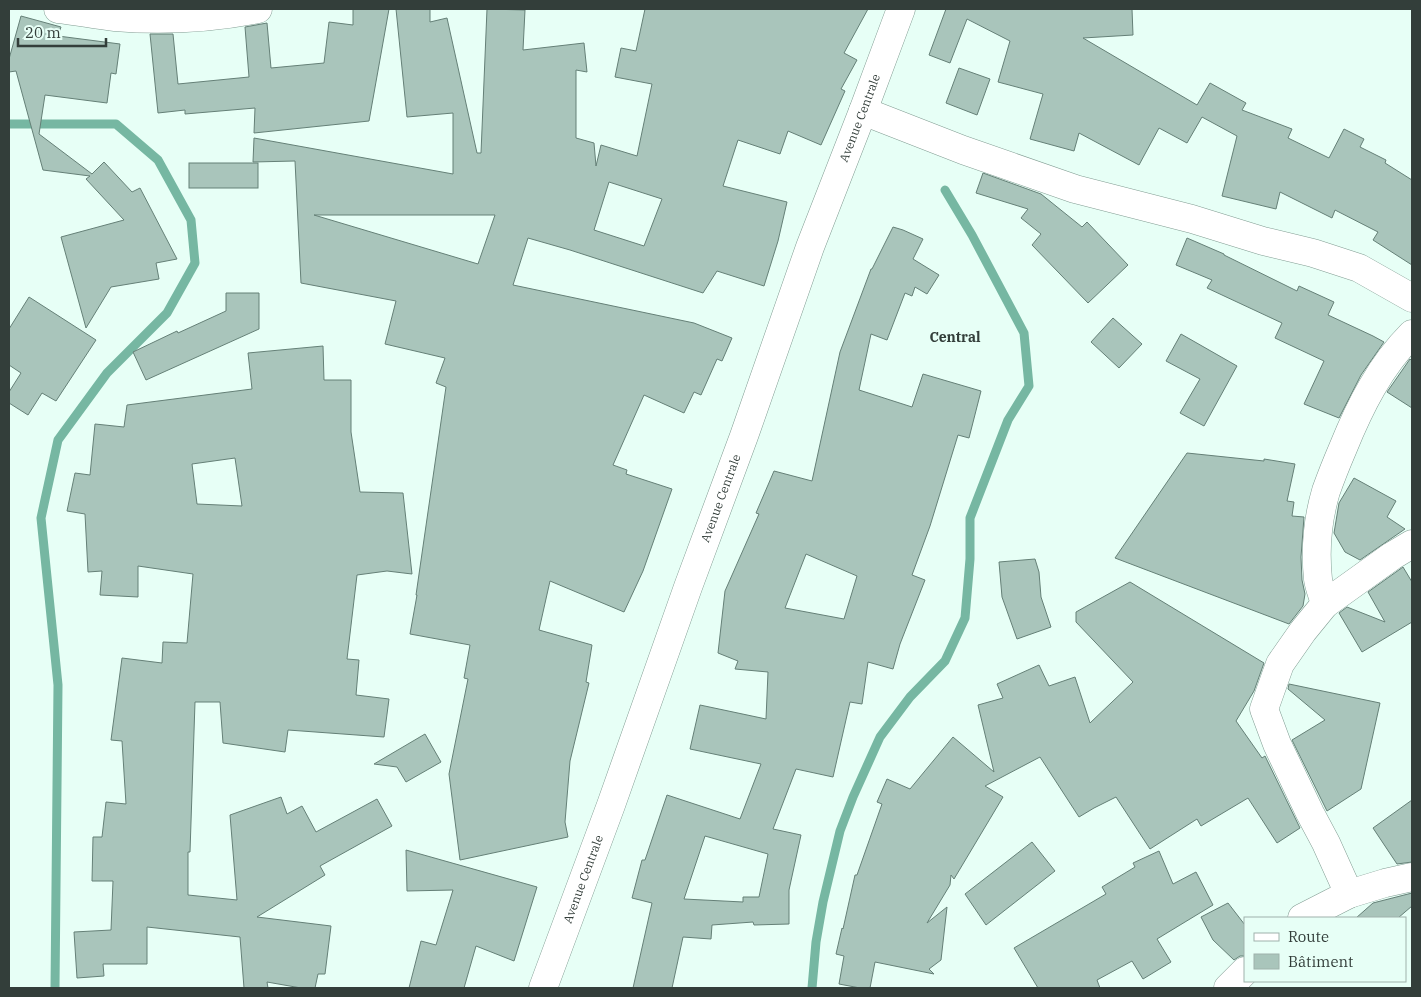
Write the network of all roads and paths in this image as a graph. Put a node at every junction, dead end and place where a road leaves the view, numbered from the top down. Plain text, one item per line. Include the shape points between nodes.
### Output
1 (58, 9) edge
2 (258, 9) edge
3 (901, 9) edge
4 (864, 111) junction
5 (1412, 298) edge
6 (1412, 334) edge
7 (1412, 544) edge
8 (1325, 604) junction
9 (1412, 877) edge
10 (1349, 894) junction
11 (1304, 917) edge
12 (1244, 971) edge
13 (543, 988) edge
14 (1228, 988) edge

1 - 2 street via 115,17 174,18
3 - 4 street, Avenue Centrale
4 - 5 street via 1075,189 1359,268
4 - 13 street, Avenue Centrale via 810,247
6 - 8 street via 1375,380 1355,418 1326,492 1317,553 1318,580
7 - 8 street
8 - 10 street via 1280,664 1264,709 1277,744
9 - 10 street
10 - 11 street
12 - 14 street

